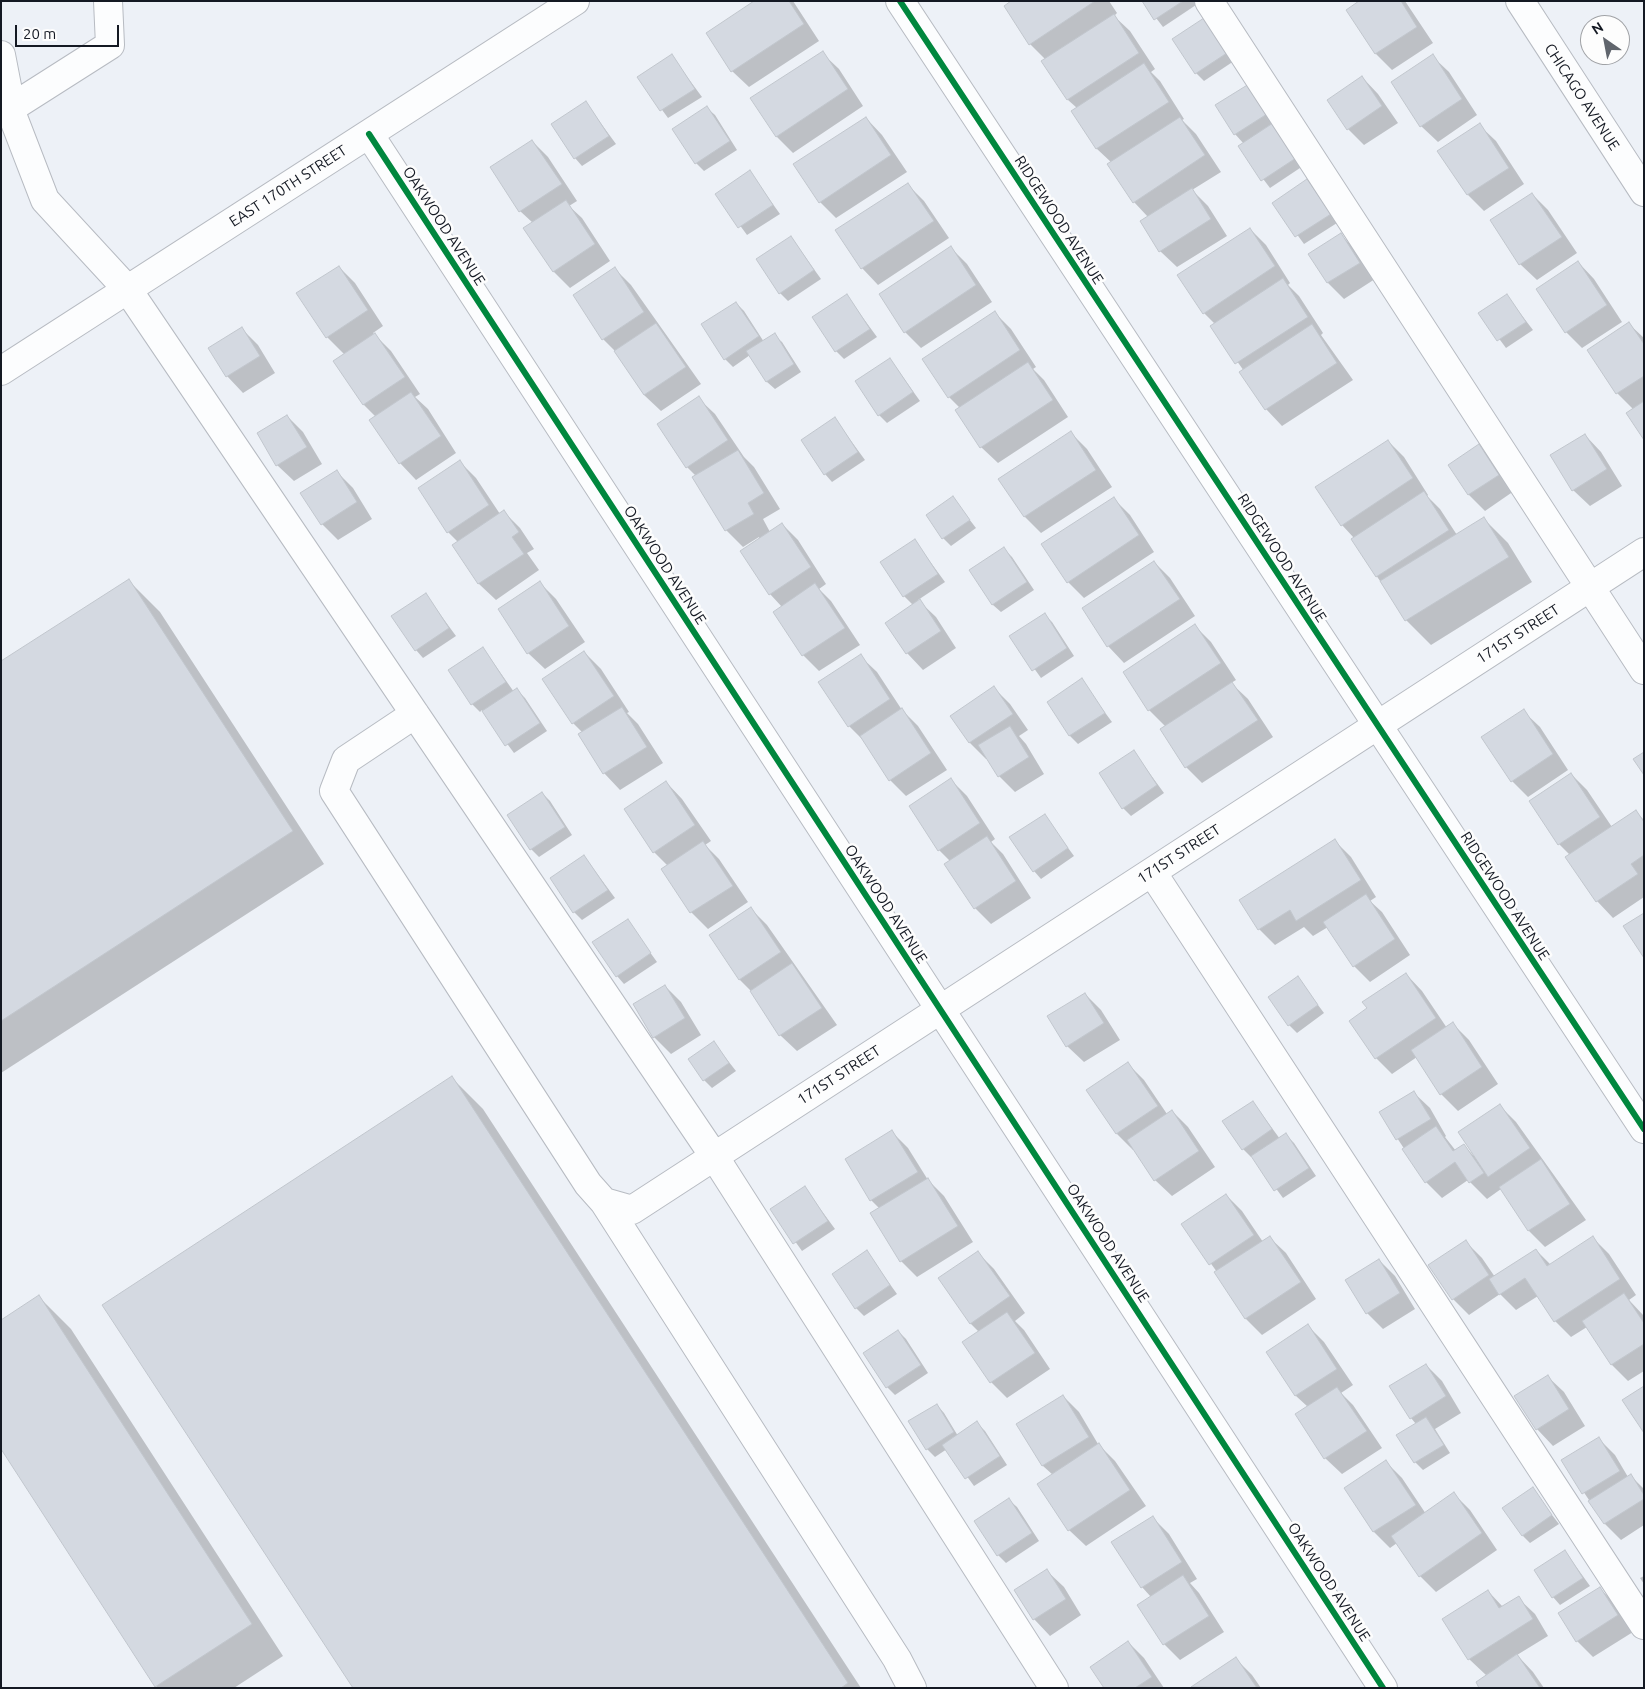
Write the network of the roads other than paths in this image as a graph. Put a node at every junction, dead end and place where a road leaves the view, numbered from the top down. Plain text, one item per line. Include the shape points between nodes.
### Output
1 (108, 1) edge
2 (575, 1) edge
3 (900, 1) edge
4 (1209, 1) edge
5 (1520, 1) edge
6 (1, 55) edge
7 (11, 108) junction
8 (369, 134) junction
9 (1644, 192) edge
10 (128, 290) junction
11 (1, 371) edge
12 (1644, 552) edge
13 (1590, 587) junction
14 (1644, 670) edge
15 (415, 714) junction
16 (1378, 725) junction
17 (1152, 872) junction
18 (940, 1009) junction
19 (1644, 1129) edge
20 (714, 1156) junction
21 (604, 1202) junction
22 (1644, 1625) edge
23 (912, 1688) edge
24 (1054, 1688) edge
25 (1383, 1688) edge

1 - 7 street via 110,45
2 - 8 street, EAST 170TH STREET
3 - 16 street, RIDGEWOOD AVENUE
4 - 13 street
5 - 9 street, CHICAGO AVENUE
6 - 7 street
7 - 10 street via 45,200
8 - 10 street, EAST 170TH STREET
8 - 18 street, OAKWOOD AVENUE
10 - 11 street, EAST 170TH STREET
10 - 15 street
12 - 13 street, 171ST STREET
13 - 14 street
13 - 16 street, 171ST STREET
15 - 20 street
15 - 21 street via 346,760 334,791 588,1184
16 - 17 street, 171ST STREET
16 - 19 street, RIDGEWOOD AVENUE
17 - 18 street, 171ST STREET
17 - 22 street
18 - 20 street, 171ST STREET
18 - 25 street, OAKWOOD AVENUE
20 - 21 street, 171ST STREET via 632,1210
20 - 24 street
21 - 23 street via 897,1659

